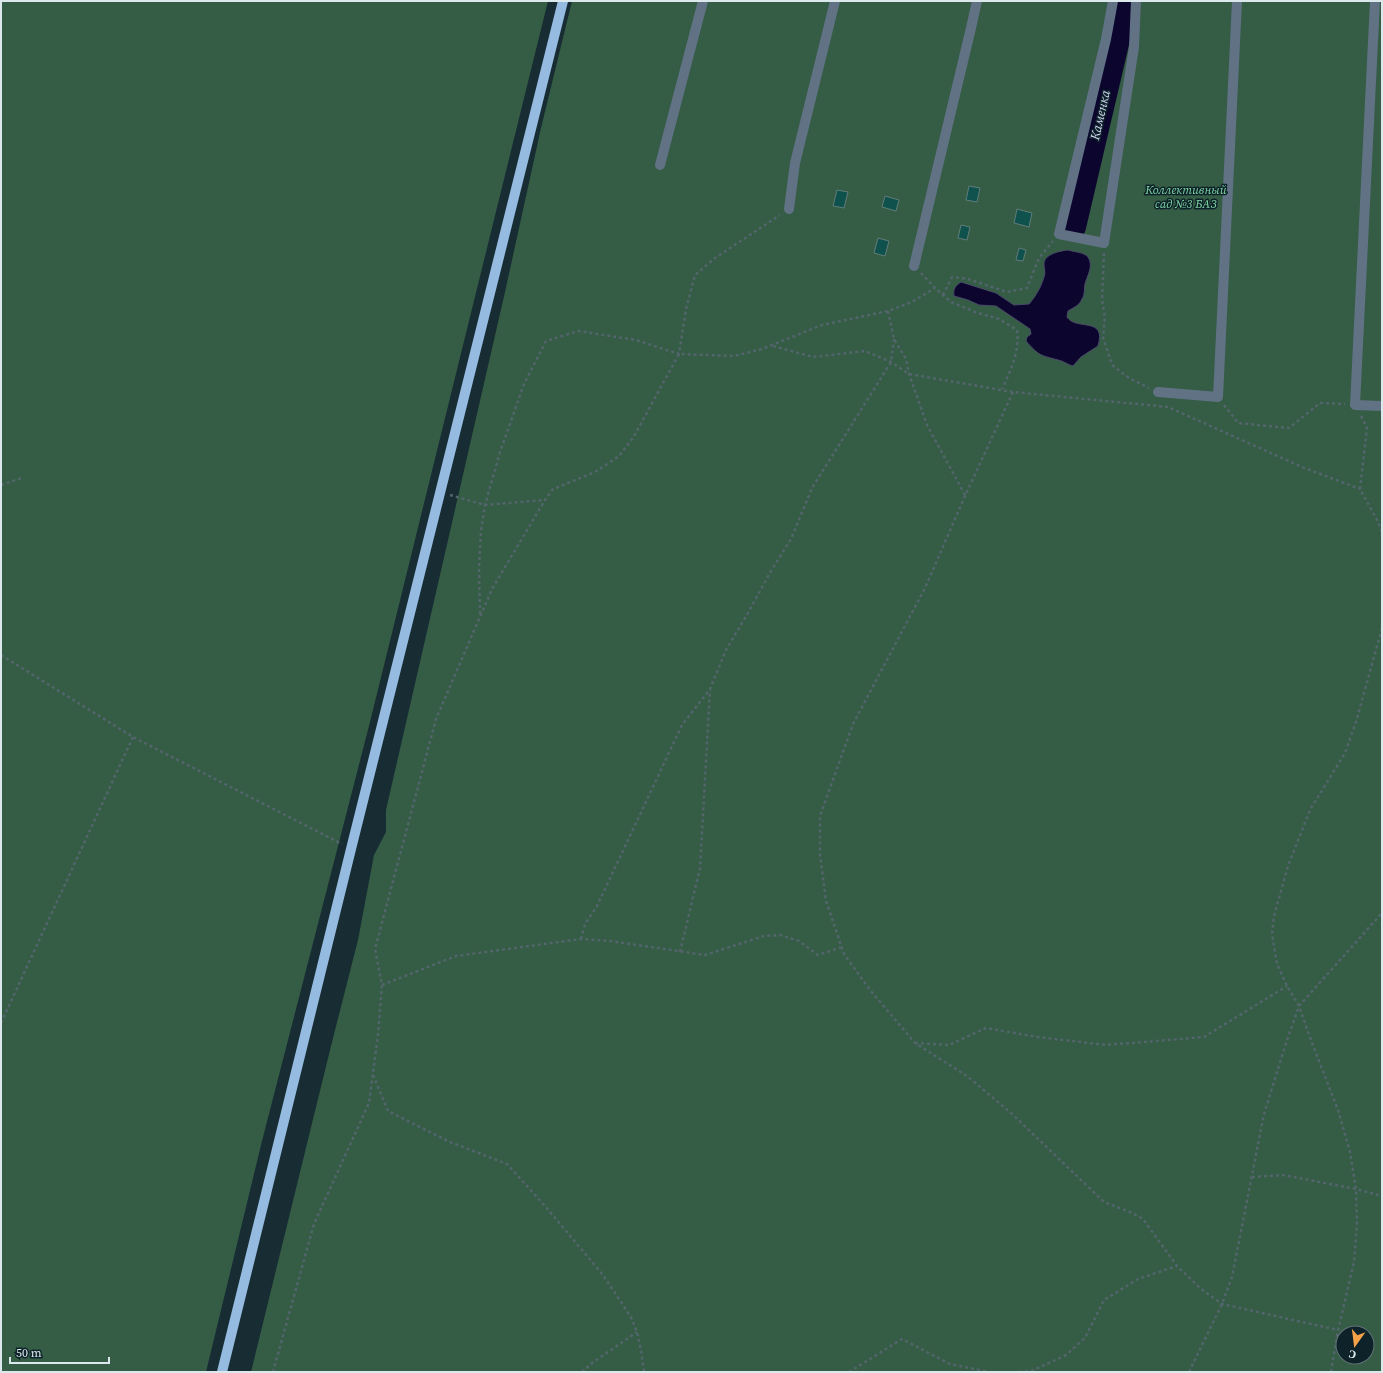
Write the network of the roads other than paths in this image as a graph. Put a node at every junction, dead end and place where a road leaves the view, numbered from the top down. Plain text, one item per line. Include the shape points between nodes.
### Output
1 (563, 1) edge
2 (703, 1) edge
3 (835, 1) edge
4 (977, 1) edge
5 (1113, 1) edge
6 (1136, 1) edge
7 (1236, 1) edge
8 (1375, 1) edge
9 (660, 165) dead end
10 (788, 209) road end
11 (914, 266) road end
12 (1158, 392) road end
13 (1382, 406) edge
14 (222, 1372) edge

1 - 14 main road
2 - 9 lane
3 - 10 lane via 795,162
4 - 11 lane
5 - 6 lane via 1059,234 1104,243 1134,47
7 - 12 lane via 1218,397
8 - 13 lane via 1355,405

